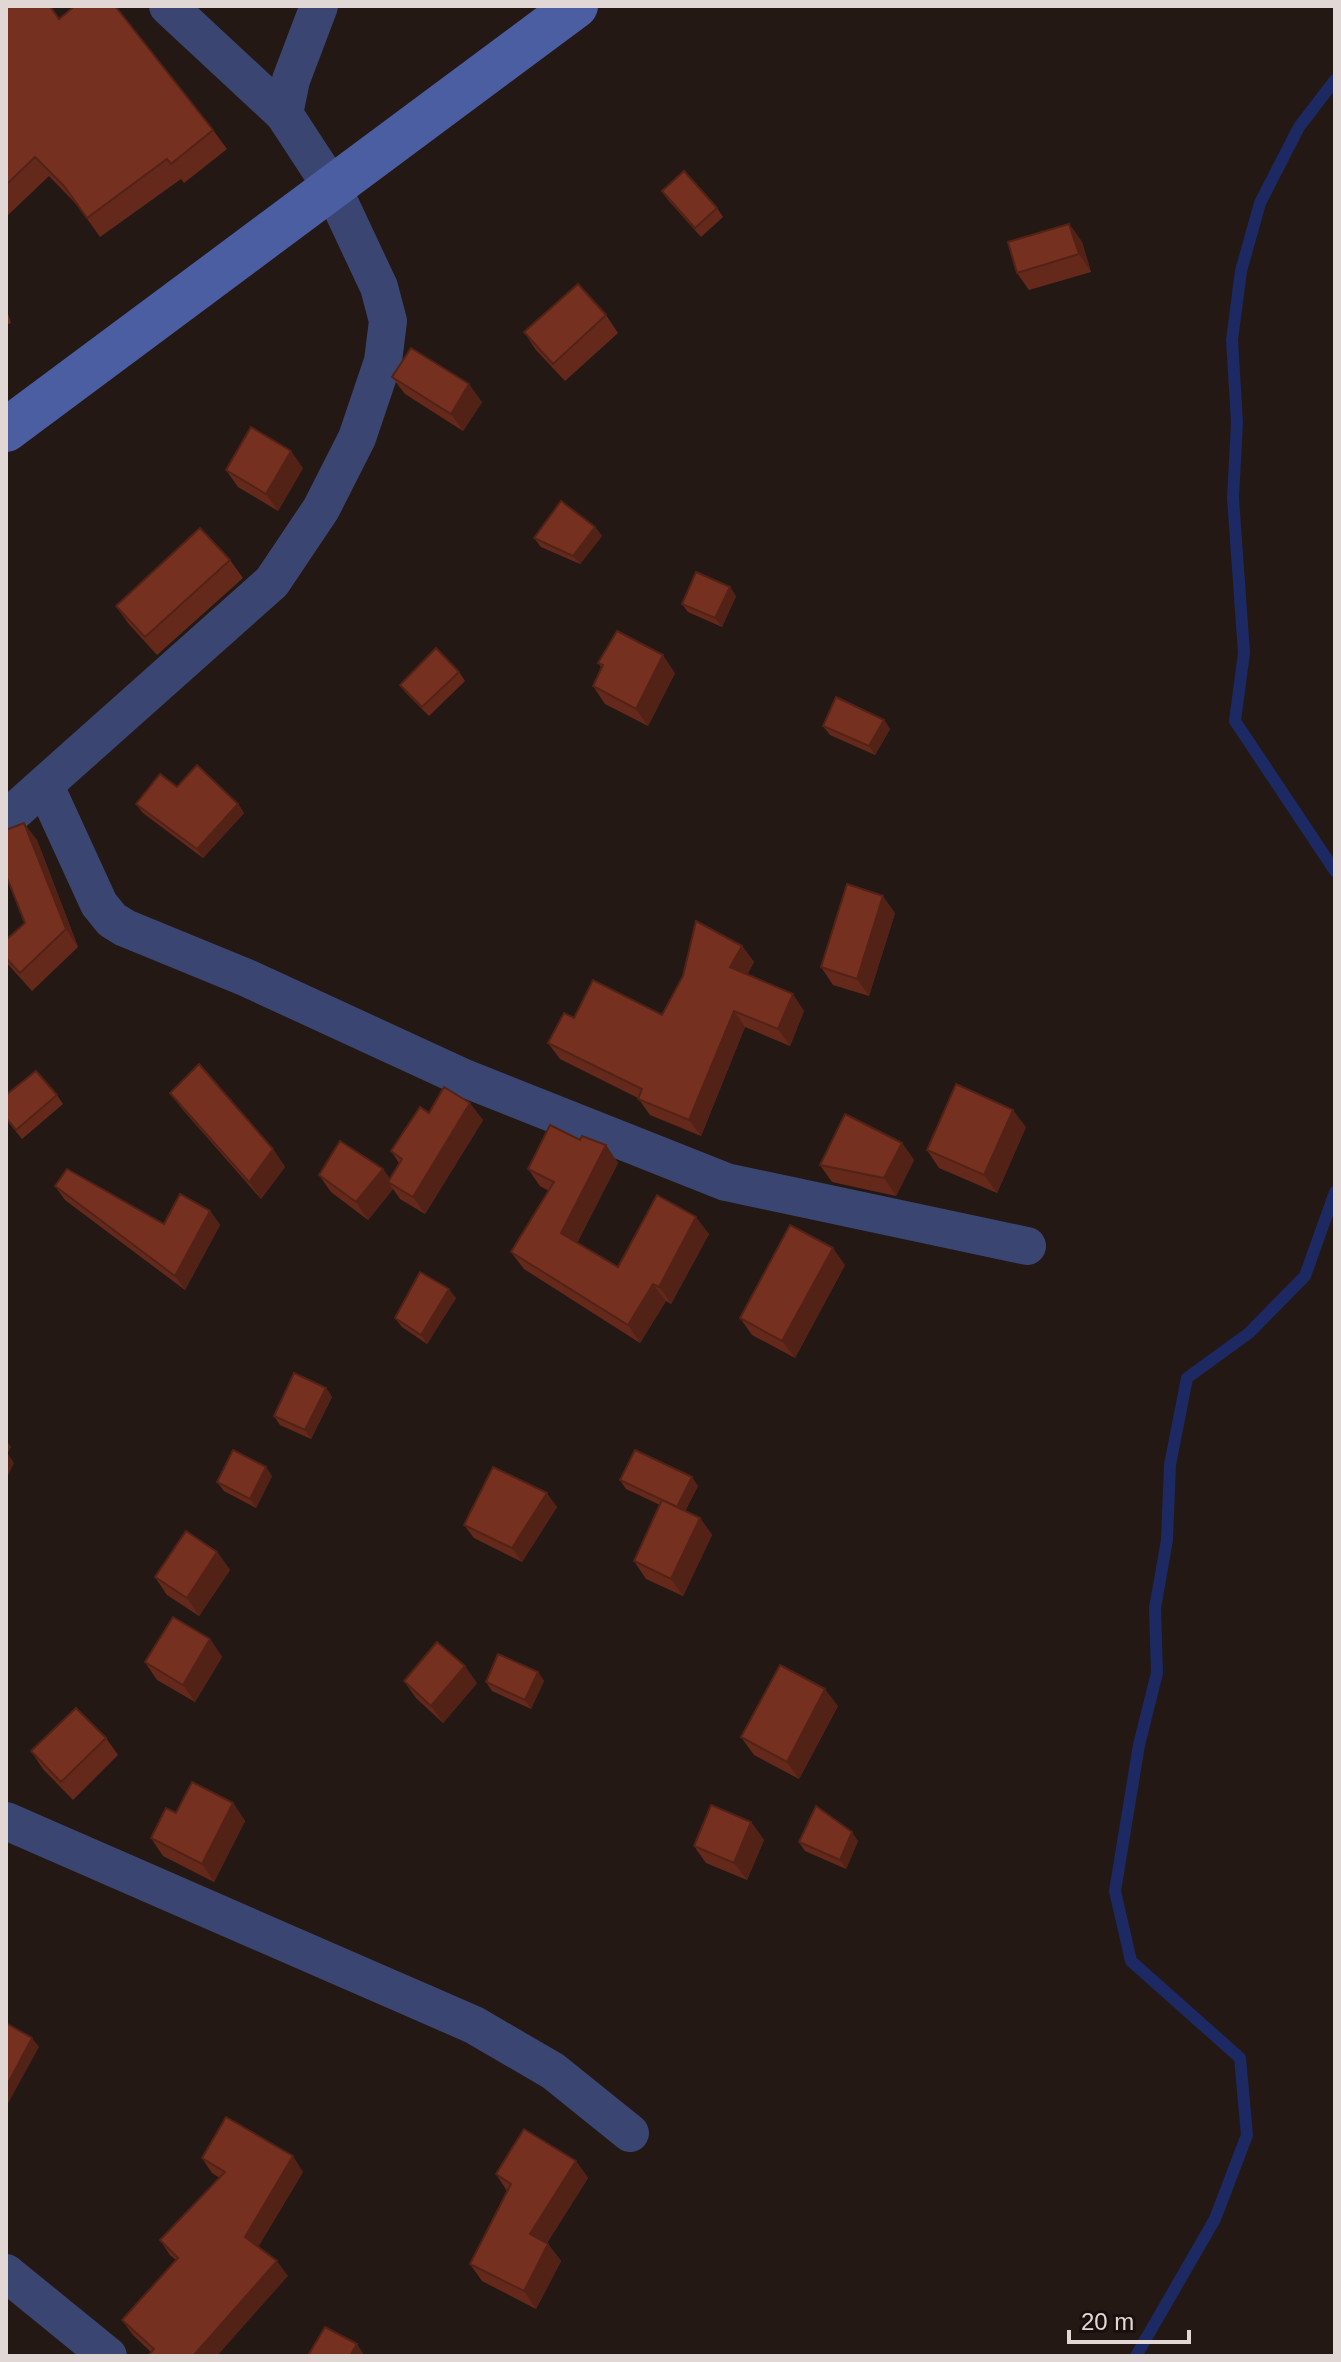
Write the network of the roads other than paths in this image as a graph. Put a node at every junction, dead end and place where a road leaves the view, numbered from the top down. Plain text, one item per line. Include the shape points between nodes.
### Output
1 (168, 6) edge
2 (319, 6) edge
3 (576, 6) edge
4 (284, 114) junction
5 (333, 189) junction
6 (6, 430) edge
7 (45, 786) junction
8 (6, 819) edge
9 (1027, 1246) dead end
10 (6, 1821) edge
11 (630, 2133) dead end
12 (6, 2273) edge
13 (108, 2356) edge

1 - 4 street
2 - 4 street
3 - 5 main road
4 - 5 street
5 - 6 main road
5 - 7 street via 379,287 388,321 383,361 357,438 321,509 272,582
7 - 8 street
7 - 9 street via 99,904 125,928 464,1078 726,1182
10 - 11 street via 474,2025 553,2071
12 - 13 street

